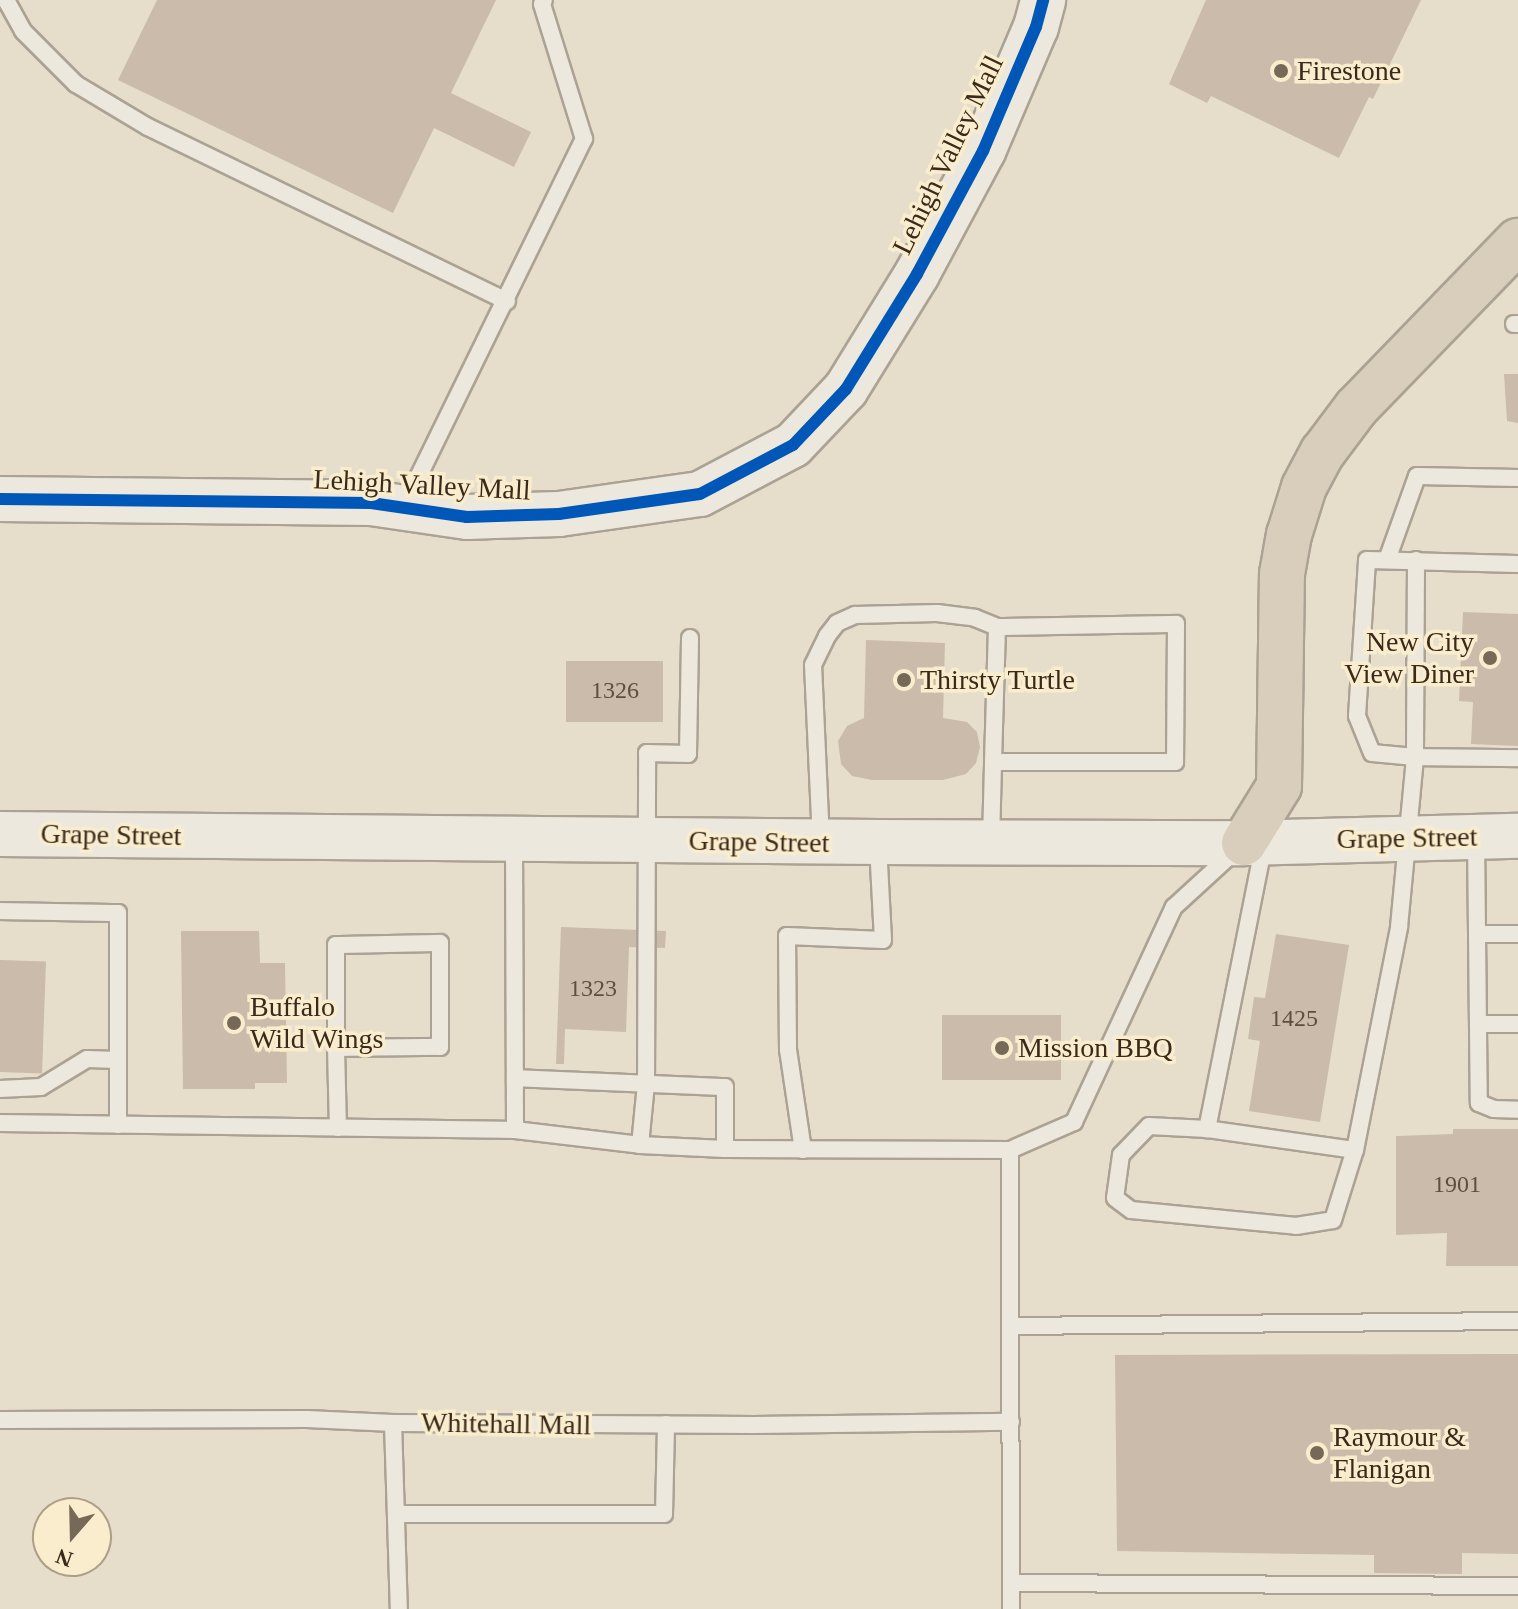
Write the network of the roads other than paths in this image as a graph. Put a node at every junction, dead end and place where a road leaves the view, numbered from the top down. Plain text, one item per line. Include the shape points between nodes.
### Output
1 (6, 0) edge
2 (544, 0) edge
3 (1043, 0) edge
4 (1518, 241) edge
5 (507, 301) junction
6 (1518, 478) edge
7 (0, 499) edge
8 (402, 508) junction
9 (1387, 560) junction
10 (1416, 560) junction
11 (1518, 564) edge
12 (997, 627) junction
13 (690, 638) dead end
14 (1415, 757) junction
15 (1518, 758) edge
16 (993, 762) junction
17 (0, 834) edge
18 (1497, 836) edge
19 (1407, 838) junction
20 (514, 839) junction
21 (648, 840) junction
22 (822, 842) junction
23 (878, 842) junction
24 (1254, 842) junction
25 (990, 843) junction
26 (0, 911) edge
27 (1477, 934) junction
28 (1518, 934) edge
29 (1478, 1024) junction
30 (1518, 1024) edge
31 (336, 1048) junction
32 (118, 1060) junction
33 (515, 1078) junction
34 (646, 1084) junction
35 (0, 1089) edge
36 (1518, 1110) edge
37 (0, 1123) edge
38 (118, 1125) junction
39 (338, 1128) junction
40 (1207, 1129) junction
41 (515, 1130) junction
42 (640, 1145) junction
43 (725, 1149) junction
44 (803, 1150) junction
45 (1010, 1150) junction
46 (1355, 1150) junction
47 (1518, 1321) edge
48 (1012, 1326) junction
49 (0, 1420) edge
50 (1011, 1422) junction
51 (393, 1423) junction
52 (666, 1424) junction
53 (398, 1514) junction
54 (1011, 1583) junction
55 (1518, 1586) edge
56 (399, 1609) edge
57 (1011, 1609) edge

1 - 5 lane via 23,31 76,84 148,127
2 - 5 lane via 584,139
3 - 8 main road, Lehigh Valley Mall via 983,151 917,274 846,389 793,445 700,494 559,514 467,517
4 - 24 highway via 1356,408 1304,487 1282,574 1279,786
5 - 8 lane
6 - 9 lane via 1417,476
7 - 8 main road, Lehigh Valley Mall via 371,503
9 - 10 lane
9 - 14 lane via 1367,560 1357,716 1372,753
10 - 11 lane
10 - 14 lane
12 - 16 lane
12 - 16 lane via 1176,624 1175,762
12 - 22 lane via 937,613 855,615 832,630 813,665
13 - 21 lane via 688,754 647,753
14 - 15 lane
14 - 19 lane
16 - 25 lane
17 - 20 main road, Grape Street
18 - 19 main road, Grape Street
18 - 27 lane
19 - 24 main road, Grape Street
19 - 46 lane via 1399,927
20 - 21 main road, Grape Street
20 - 33 lane
21 - 22 main road, Grape Street
21 - 34 lane
22 - 23 main road, Grape Street
23 - 25 main road, Grape Street
23 - 44 lane via 883,940 787,936 788,1050
24 - 25 main road, Grape Street
24 - 40 lane
24 - 45 lane via 1174,907 1074,1122
26 - 32 lane via 118,913
27 - 28 lane
27 - 29 lane
29 - 30 lane
29 - 36 lane via 1479,1103
31 - 31 lane via 336,945 440,943 440,1047
31 - 39 lane
32 - 35 lane via 87,1059 41,1087
32 - 38 lane
33 - 34 lane
33 - 41 lane
34 - 42 lane
34 - 43 lane via 725,1087
37 - 38 lane
38 - 39 lane
39 - 41 lane
40 - 46 lane
40 - 46 lane via 1149,1126 1121,1155 1115,1198 1131,1210 1296,1226 1333,1220
41 - 42 lane
42 - 43 lane
43 - 44 lane
44 - 45 lane
45 - 48 lane
47 - 48 lane
48 - 50 lane
49 - 51 lane, Whitehall Mall
50 - 52 lane, Whitehall Mall
50 - 54 lane
51 - 52 lane, Whitehall Mall
51 - 53 lane
52 - 53 lane via 664,1514
53 - 56 lane
54 - 55 lane
54 - 57 lane

